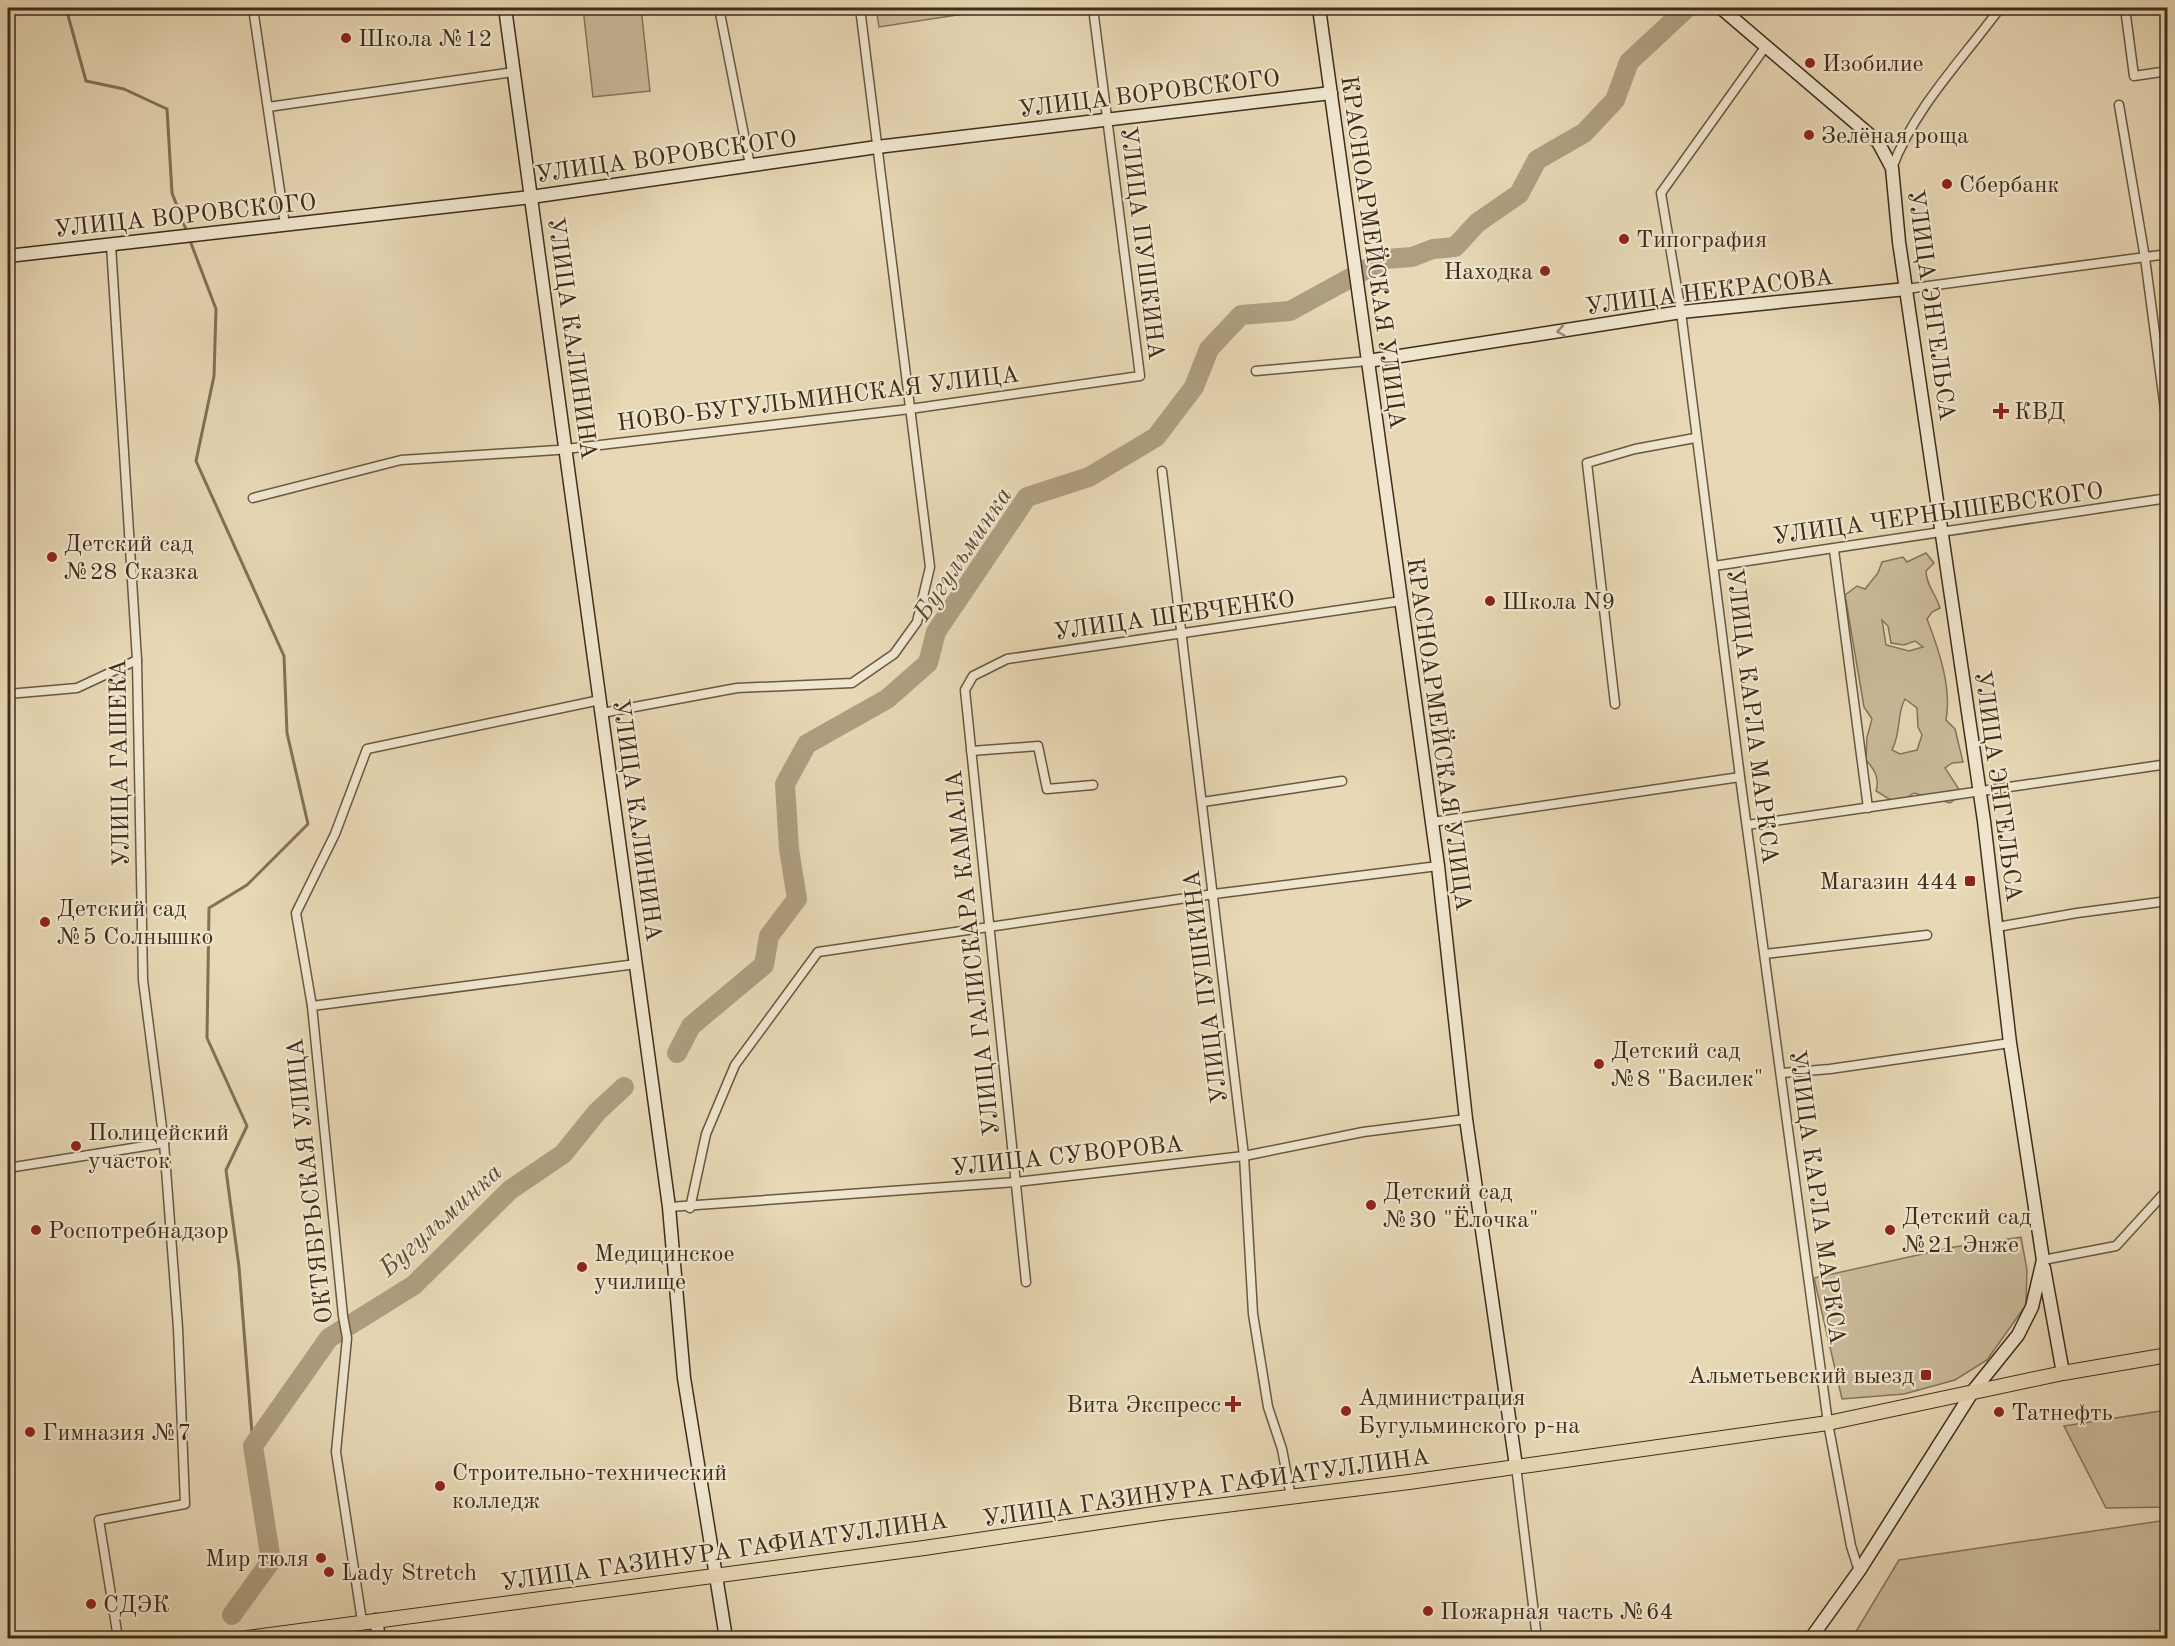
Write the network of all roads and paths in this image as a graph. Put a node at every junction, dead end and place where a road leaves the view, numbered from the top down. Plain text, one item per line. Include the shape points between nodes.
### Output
1 (253, 8) edge
2 (505, 8) edge
3 (719, 8) edge
4 (860, 8) edge
5 (1093, 8) edge
6 (1319, 8) edge
7 (1720, 8) edge
8 (2000, 8) edge
9 (2125, 8) edge
10 (1766, 46) junction
11 (2168, 71) edge
12 (514, 72) junction
13 (1331, 93) junction
14 (2119, 105) dead end
15 (268, 107) junction
16 (1108, 119) junction
17 (878, 147) junction
18 (750, 165) junction
19 (1892, 168) junction
20 (531, 197) junction
21 (285, 225) junction
22 (111, 245) junction
23 (2168, 254) edge
24 (8, 256) edge
25 (2145, 258) junction
26 (1906, 289) junction
27 (1681, 312) junction
28 (1368, 361) junction
29 (1256, 371) dead end
30 (1140, 376) joint
31 (910, 409) junction
32 (2168, 432) edge
33 (1695, 438) junction
34 (567, 448) junction
35 (1162, 471) dead end
36 (253, 498) dead end
37 (2168, 498) edge
38 (1943, 534) junction
39 (1834, 550) junction
40 (1714, 566) junction
41 (1401, 601) junction
42 (1182, 635) junction
43 (137, 660) junction
44 (965, 690) joint
45 (8, 694) edge
46 (600, 700) junction
47 (1615, 704) dead end
48 (602, 713) junction
49 (971, 751) junction
50 (2168, 764) edge
51 (1740, 777) junction
52 (1342, 781) dead end
53 (1093, 785) dead end
54 (1979, 793) junction
55 (1203, 802) junction
56 (1868, 808) junction
57 (1432, 822) junction
58 (1747, 825) junction
59 (1438, 866) junction
60 (1214, 894) junction
61 (2168, 902) edge
62 (989, 926) junction
63 (1997, 927) junction
64 (1927, 935) dead end
65 (1765, 954) junction
66 (636, 964) junction
67 (312, 1006) junction
68 (2010, 1042) junction
69 (1782, 1073) junction
70 (1466, 1119) junction
71 (164, 1143) junction
72 (1244, 1156) junction
73 (8, 1168) edge
74 (1016, 1182) junction
75 (2168, 1189) edge
76 (669, 1207) junction
77 (690, 1208) junction
78 (2043, 1260) junction
79 (1026, 1282) dead end
80 (2168, 1355) edge
81 (2063, 1373) junction
82 (1973, 1391) junction
83 (1828, 1423) junction
84 (1516, 1466) junction
85 (1291, 1497) junction
86 (1859, 1571) junction
87 (717, 1575) junction
88 (369, 1620) junction
89 (344, 1632) edge
90 (118, 1638) edge
91 (247, 1638) edge
92 (379, 1638) edge
93 (726, 1638) edge
94 (1537, 1638) edge
95 (1811, 1638) edge

1 - 15 street
2 - 12 street, УЛИЦА КАЛИНИНА
3 - 18 street
4 - 17 street
5 - 16 street, УЛИЦА ПУШКИНА
6 - 13 street, КРАСНОАРМЕЙСКАЯ УЛИЦА
7 - 10 street
8 - 19 street via 1920,112 1903,138
9 - 11 street via 2134,76
10 - 19 street via 1878,142
10 - 27 street, УЛИЦА КАРЛА МАРКСА via 1661,193
12 - 15 street
12 - 20 street, УЛИЦА КАЛИНИНА
13 - 16 street, УЛИЦА ВОРОВСКОГО
13 - 28 street, КРАСНОАРМЕЙСКАЯ УЛИЦА
14 - 25 street
15 - 21 street
16 - 17 street, УЛИЦА ВОРОВСКОГО
16 - 30 street, УЛИЦА ПУШКИНА
17 - 18 street, УЛИЦА ВОРОВСКОГО
17 - 31 street
18 - 20 street, УЛИЦА ВОРОВСКОГО
19 - 26 street, УЛИЦА ЭНГЕЛЬСА
20 - 21 street, УЛИЦА ВОРОВСКОГО
20 - 34 street, УЛИЦА КАЛИНИНА
21 - 22 street, УЛИЦА ВОРОВСКОГО
22 - 24 street, УЛИЦА ВОРОВСКОГО
22 - 43 street, УЛИЦА ГАШЕКА
23 - 25 street, УЛИЦА НЕКРАСОВА
25 - 26 street, УЛИЦА НЕКРАСОВА
25 - 32 street
26 - 27 street, УЛИЦА НЕКРАСОВА
26 - 38 street, УЛИЦА ЭНГЕЛЬСА
27 -> 28 street, УЛИЦА НЕКРАСОВА
27 - 33 street, УЛИЦА КАРЛА МАРКСА
28 - 29 street, УЛИЦА НЕКРАСОВА
28 - 41 street, КРАСНОАРМЕЙСКАЯ УЛИЦА
30 - 31 street, НОВО-БУГУЛЬМИНСКАЯ УЛИЦА
31 - 34 street, НОВО-БУГУЛЬМИНСКАЯ УЛИЦА
31 - 48 street via 930,567 917,621 894,654 852,683 737,688
33 - 40 street, УЛИЦА КАРЛА МАРКСА
33 - 47 street via 1587,463
34 - 36 street, НОВО-БУГУЛЬМИНСКАЯ УЛИЦА via 401,460
34 - 46 street, УЛИЦА КАЛИНИНА
35 - 42 street, УЛИЦА ПУШКИНА
37 - 38 street, УЛИЦА ЧЕРНЫШЕВСКОГО
38 - 39 street, УЛИЦА ЧЕРНЫШЕВСКОГО
38 - 54 street, УЛИЦА ЭНГЕЛЬСА
39 - 40 street, УЛИЦА ЧЕРНЫШЕВСКОГО
39 - 56 street
40 - 51 street, УЛИЦА КАРЛА МАРКСА
41 - 42 street, УЛИЦА ШЕВЧЕНКО
41 - 57 street, КРАСНОАРМЕЙСКАЯ УЛИЦА
42 - 44 street, УЛИЦА ШЕВЧЕНКО via 1007,659 973,676
42 - 55 street, УЛИЦА ПУШКИНА
43 - 45 street via 77,688
43 - 71 street, УЛИЦА ГАШЕКА via 143,980
44 - 49 street, УЛИЦА ГАЛИСКАРА КАМАЛА
46 - 48 street, УЛИЦА КАЛИНИНА
46 - 67 street, ОКТЯБРЬСКАЯ УЛИЦА via 367,749 335,834 296,913
48 - 66 street, УЛИЦА КАЛИНИНА
49 - 53 street via 1038,746 1047,789
49 - 62 street, УЛИЦА ГАЛИСКАРА КАМАЛА
50 - 54 street
51 - 57 street
51 - 58 street, УЛИЦА КАРЛА МАРКСА
52 - 55 street
54 - 56 street
54 - 63 street, УЛИЦА ЭНГЕЛЬСА
55 - 60 street, УЛИЦА ПУШКИНА
56 - 58 street
57 - 59 street, КРАСНОАРМЕЙСКАЯ УЛИЦА
58 - 65 street, УЛИЦА КАРЛА МАРКСА
59 - 60 street
59 - 70 street, КРАСНОАРМЕЙСКАЯ УЛИЦА
60 - 62 street
60 - 72 street, УЛИЦА ПУШКИНА
61 - 63 street
62 - 74 street, УЛИЦА ГАЛИСКАРА КАМАЛА
62 - 77 street via 818,951 735,1065 706,1134
63 - 68 street, УЛИЦА ЭНГЕЛЬСА
64 - 65 street
65 - 69 street, УЛИЦА КАРЛА МАРКСА
66 - 67 street
66 - 76 street, УЛИЦА КАЛИНИНА
67 - 88 street, ОКТЯБРЬСКАЯ УЛИЦА via 348,1338 336,1452
68 - 69 street
68 - 78 street, УЛИЦА ЭНГЕЛЬСА
69 - 83 street, УЛИЦА КАРЛА МАРКСА
70 - 72 street, УЛИЦА СУВОРОВА via 1363,1132
70 - 84 street, КРАСНОАРМЕЙСКАЯ УЛИЦА
71 - 73 street
71 - 90 street, УЛИЦА ГАШЕКА via 178,1328 185,1504 99,1520
72 - 74 street, УЛИЦА СУВОРОВА
72 - 85 street, УЛИЦА ПУШКИНА via 1253,1314 1269,1407
74 - 77 street, УЛИЦА СУВОРОВА
74 - 79 street, УЛИЦА ГАЛИСКАРА КАМАЛА
75 - 78 street via 2116,1246
76 - 77 street, УЛИЦА СУВОРОВА
76 - 87 street, УЛИЦА КАЛИНИНА via 684,1378
78 - 81 street
78 - 82 street, УЛИЦА ЭНГЕЛЬСА via 2032,1307 2018,1335
80 - 81 main road, УЛИЦА ГАЗИНУРА ГАФИАТУЛЛИНА
81 - 82 main road, УЛИЦА ГАЗИНУРА ГАФИАТУЛЛИНА
82 - 83 main road, УЛИЦА ГАЗИНУРА ГАФИАТУЛЛИНА
82 - 86 street, УЛИЦА ЭНГЕЛЬСА
83 - 84 main road, УЛИЦА ГАЗИНУРА ГАФИАТУЛЛИНА
83 - 86 street, УЛИЦА КАРЛА МАРКСА
84 - 85 main road, УЛИЦА ГАЗИНУРА ГАФИАТУЛЛИНА
84 - 94 street
85 - 87 main road, УЛИЦА ГАЗИНУРА ГАФИАТУЛЛИНА
86 - 95 street, УЛИЦА ЭНГЕЛЬСА
87 - 88 main road, УЛИЦА ГАЗИНУРА ГАФИАТУЛЛИНА
87 - 93 street, УЛИЦА КАЛИНИНА
88 - 89 main road, УЛИЦА ГАЗИНУРА ГАФИАТУЛЛИНА
88 - 92 street, ОКТЯБРЬСКАЯ УЛИЦА
89 - 91 main road, УЛИЦА ГАЗИНУРА ГАФИАТУЛЛИНА

